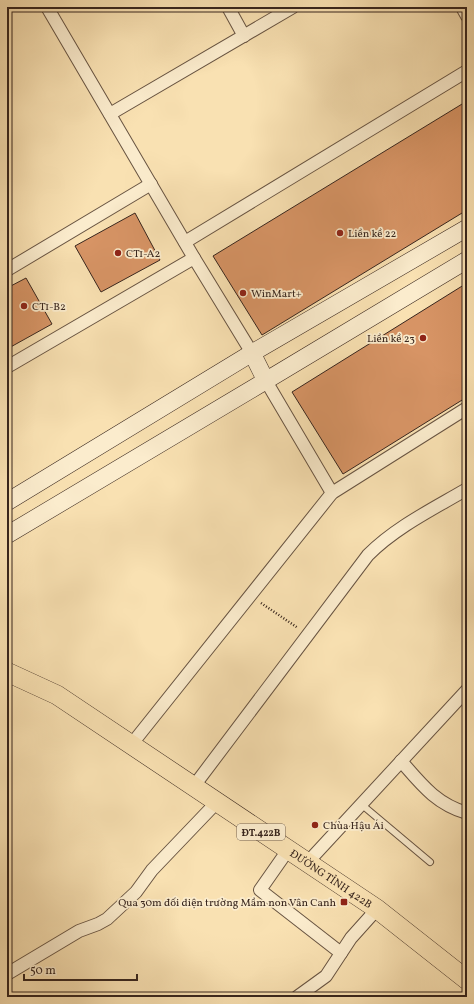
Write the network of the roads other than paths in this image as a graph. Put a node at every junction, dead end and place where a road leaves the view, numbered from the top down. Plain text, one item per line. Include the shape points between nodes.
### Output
1 (47, 7) edge
2 (228, 7) edge
3 (293, 7) edge
4 (462, 7) edge
5 (467, 16) edge
6 (244, 36) junction
7 (467, 71) edge
8 (110, 114) junction
9 (151, 184) junction
10 (467, 228) edge
11 (185, 242) junction
12 (194, 258) junction
13 (467, 260) edge
14 (7, 270) edge
15 (252, 353) junction
16 (7, 367) edge
17 (266, 381) junction
18 (466, 412) edge
19 (467, 490) edge
20 (332, 493) junction
21 (7, 502) edge
22 (7, 535) edge
23 (14, 675) edge
24 (467, 690) edge
25 (132, 745) junction
26 (401, 761) junction
27 (194, 786) junction
28 (217, 802) junction
29 (361, 804) junction
30 (467, 813) edge
31 (288, 850) junction
32 (430, 862) dead end
33 (307, 863) junction
34 (377, 909) junction
35 (341, 953) junction
36 (7, 974) edge
37 (467, 980) edge
38 (297, 997) edge

1 - 8 street
2 - 6 street
3 - 6 street
4 - 5 street
6 - 8 street
7 - 11 street
8 - 9 street
9 - 11 street
9 - 14 street
10 - 15 main road
11 - 12 street
12 - 15 street
12 - 16 street
13 - 17 main road
15 - 17 main road
15 - 21 main road
17 - 20 street
17 - 22 main road
18 - 20 street
19 - 27 street via 415,519 368,555
20 - 25 street
23 - 25 main road, ĐƯỜNG TỈNH 422B / ĐT.422B via 57,694
24 - 26 street
25 - 27 main road, ĐƯỜNG TỈNH 422B / ĐT.422B
26 - 29 street
26 - 30 street via 431,794
27 - 28 main road, ĐƯỜNG TỈNH 422B / ĐT.422B
28 - 31 main road, ĐƯỜNG TỈNH 422B / ĐT.422B
28 - 36 street via 152,870 136,892 107,919 79,931
29 - 32 lane
29 - 33 street
31 - 33 main road, ĐƯỜNG TỈNH 422B / ĐT.422B
31 - 35 street via 260,890
33 - 34 main road, ĐƯỜNG TỈNH 422B / ĐT.422B
34 - 35 street
34 - 37 main road, ĐƯỜNG TỈNH 422B / ĐT.422B
35 - 38 street via 326,976

